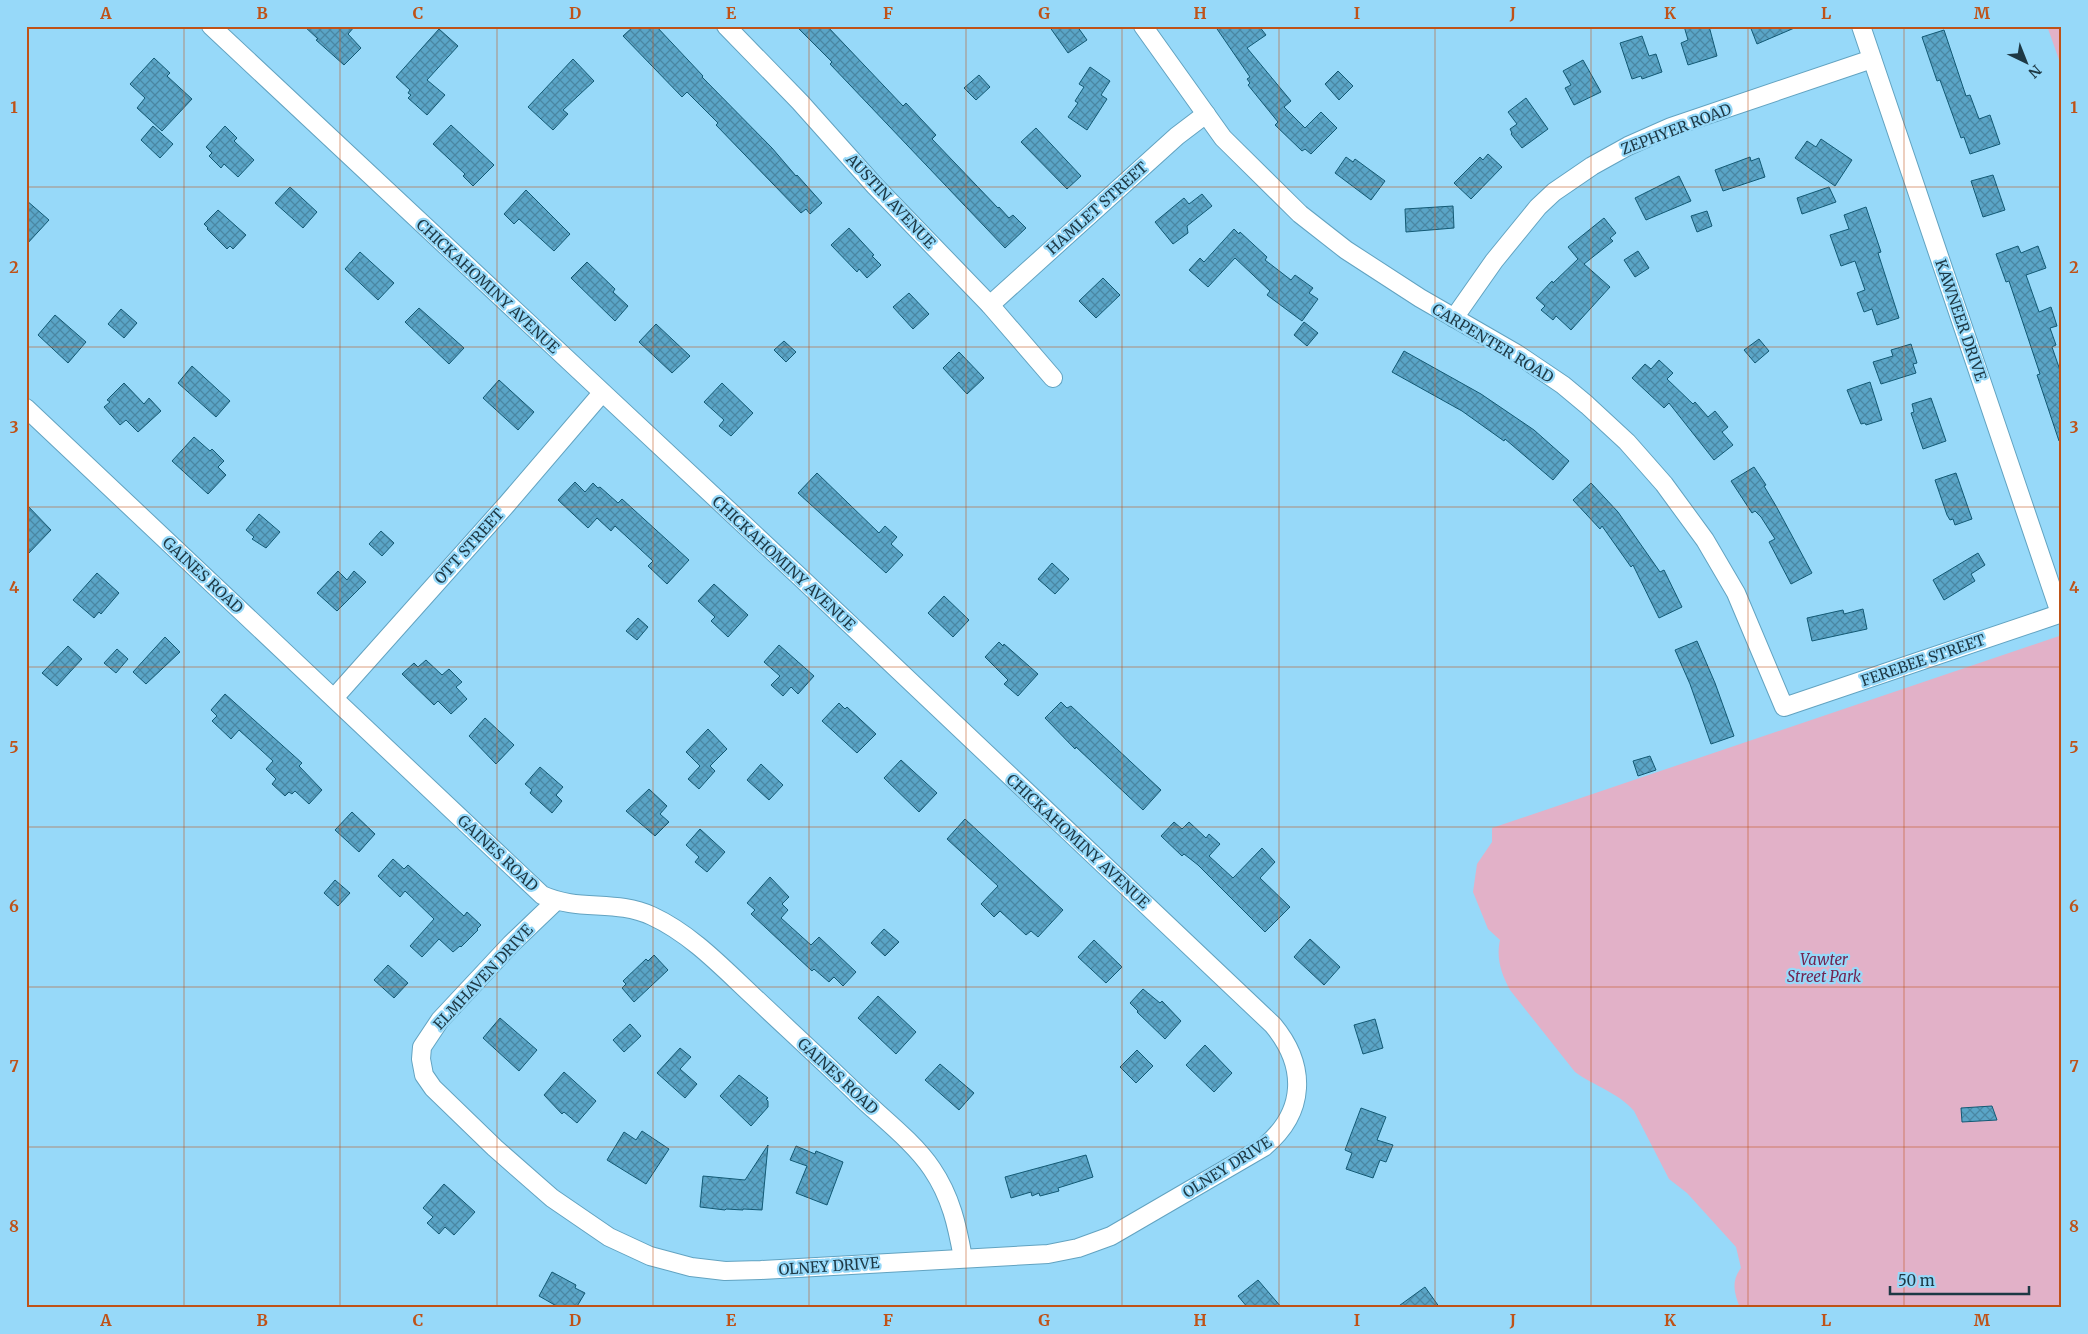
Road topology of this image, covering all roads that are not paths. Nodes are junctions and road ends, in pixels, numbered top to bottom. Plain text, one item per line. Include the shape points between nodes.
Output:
1 (212, 26) edge
2 (726, 26) edge
3 (1143, 26) edge
4 (1861, 26) edge
5 (1872, 59) junction
6 (1206, 114) junction
7 (990, 304) junction
8 (1454, 318) junction
9 (1053, 378) dead end
10 (602, 393) junction
11 (26, 408) edge
12 (2061, 613) edge
13 (334, 698) junction
14 (1784, 707) joint
15 (556, 901) junction
16 (421, 1058) joint
17 (1283, 1128) joint
18 (963, 1258) junction

1 - 10 street, CHICKAHOMINY AVENUE
2 - 7 street, AUSTIN AVENUE
3 - 6 street, CARPENTER ROAD
4 - 5 street, KAWNEER DRIVE
5 - 8 street, ZEPHYER ROAD via 1671,127 1592,166 1538,207
5 - 12 street, KAWNEER DRIVE
6 - 7 street, HAMLET STREET via 1177,136
6 - 8 street, CARPENTER ROAD via 1223,138 1300,214 1346,250
7 - 9 street, AUSTIN AVENUE
8 - 14 street, CARPENTER ROAD via 1563,385 1627,442 1664,484 1706,540 1736,593
10 - 13 street, OTT STREET
10 - 17 street, CHICKAHOMINY AVENUE via 1273,1025 1291,1054 1296,1074 1294,1108
11 - 13 street, GAINES ROAD
12 - 14 street, FEREBEE STREET
13 - 15 street, GAINES ROAD via 542,895
15 - 16 street, ELMHAVEN DRIVE via 440,1020 422,1048
15 - 18 street, GAINES ROAD via 613,905 651,916 687,938 722,967 930,1167 956,1219
16 - 18 street, OLNEY DRIVE via 424,1075 434,1088 552,1198 609,1237 650,1256 691,1267 725,1271
17 - 18 street, OLNEY DRIVE via 1248,1157 1111,1236 1048,1254

